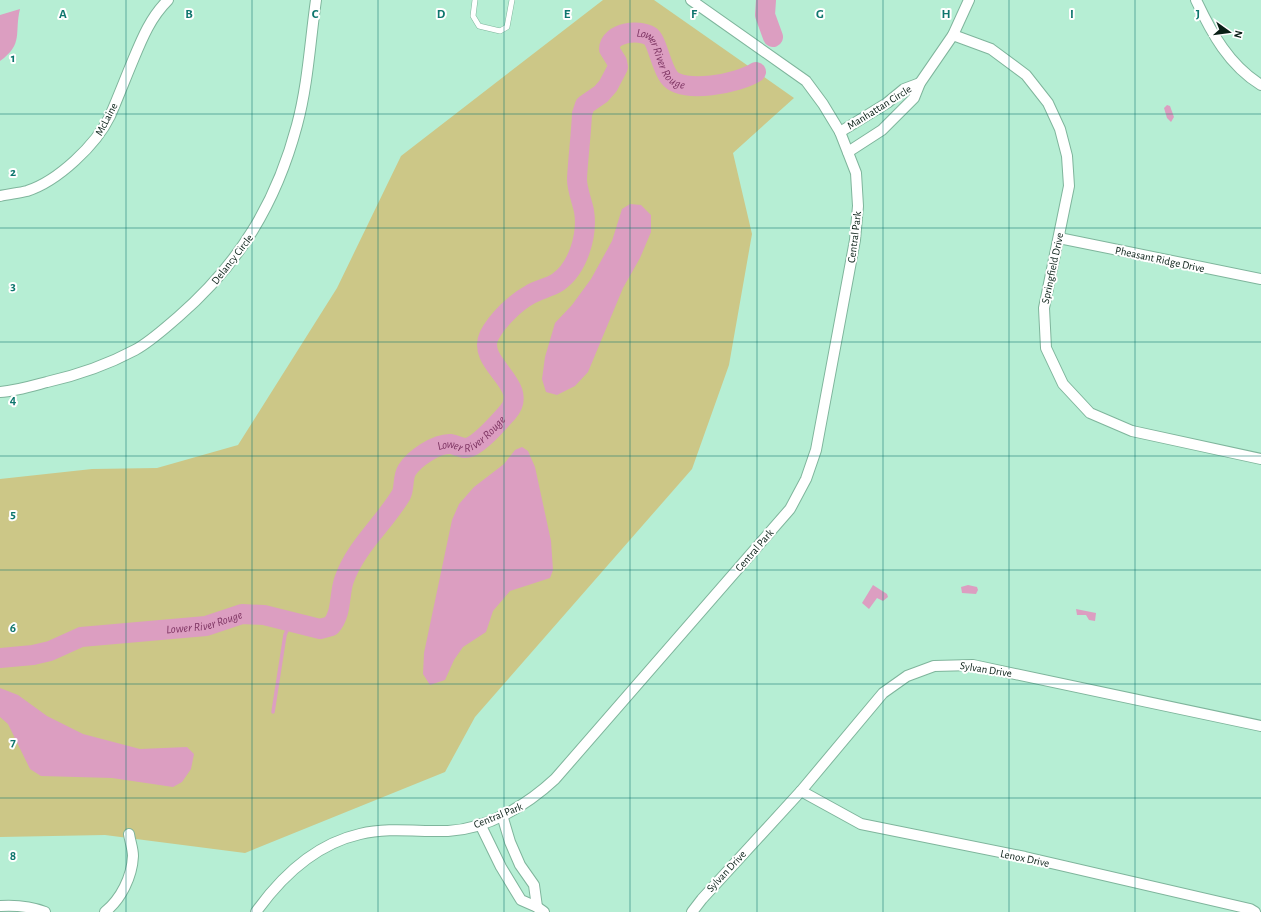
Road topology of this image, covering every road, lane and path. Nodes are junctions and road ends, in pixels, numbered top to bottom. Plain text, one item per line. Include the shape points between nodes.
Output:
1 (168, 0) edge
2 (316, 0) edge
3 (475, 0) edge
4 (512, 0) edge
5 (691, 0) edge
6 (969, 0) edge
7 (1196, 0) edge
8 (953, 35) junction
9 (920, 83) junction
10 (1261, 85) edge
11 (840, 132) junction
12 (848, 152) junction
13 (0, 196) edge
14 (1059, 238) junction
15 (1261, 280) edge
16 (0, 392) edge
17 (1261, 459) edge
18 (1261, 726) edge
19 (801, 791) junction
20 (502, 815) junction
21 (480, 824) junction
22 (129, 834) dead end
23 (0, 906) edge
24 (540, 909) edge
25 (45, 912) edge
26 (106, 912) edge
27 (256, 912) edge
28 (692, 912) edge
29 (1255, 912) edge

1 - 13 street, McLaine via 145,30 109,117 94,140 42,184 27,191
2 - 16 street, Delancy Circle via 302,104 290,150 258,226 239,253 215,282 191,305 136,349 74,376
3 - 4 lane via 473,16 480,26 500,31 507,27
5 - 11 street, Central Park via 806,82 824,104
6 - 8 street, Manhattan Circle
7 - 10 street via 1214,37 1230,59
8 - 9 street, Manhattan Circle
8 - 14 street, Springfield Drive via 991,49 1026,75 1048,103 1060,129 1067,156 1069,186
9 - 11 street, Manhattan Circle via 904,88 887,103
9 - 12 street, Manhattan Circle via 914,98 898,116 882,130
11 - 12 street, Central Park
12 - 20 street, Central Park via 856,173 858,206 855,240 816,450 806,479 790,509 555,779 519,808
14 - 15 street, Pheasant Ridge Drive
14 - 17 street, Springfield Drive via 1044,308 1046,348 1063,384 1090,413 1132,431
18 - 19 street, Sylvan Drive via 973,665 934,666 907,676 883,693
19 - 28 street, Sylvan Drive
19 - 29 street, Lenox Drive via 861,824 1025,857
20 - 21 street, Central Park
20 - 24 street via 520,865 534,885
21 - 24 street via 501,867 522,900
21 - 27 street, Central Park via 450,831 392,830 360,834 326,847 299,864 273,888
22 - 26 street via 133,856 128,880
23 - 25 street via 34,907

